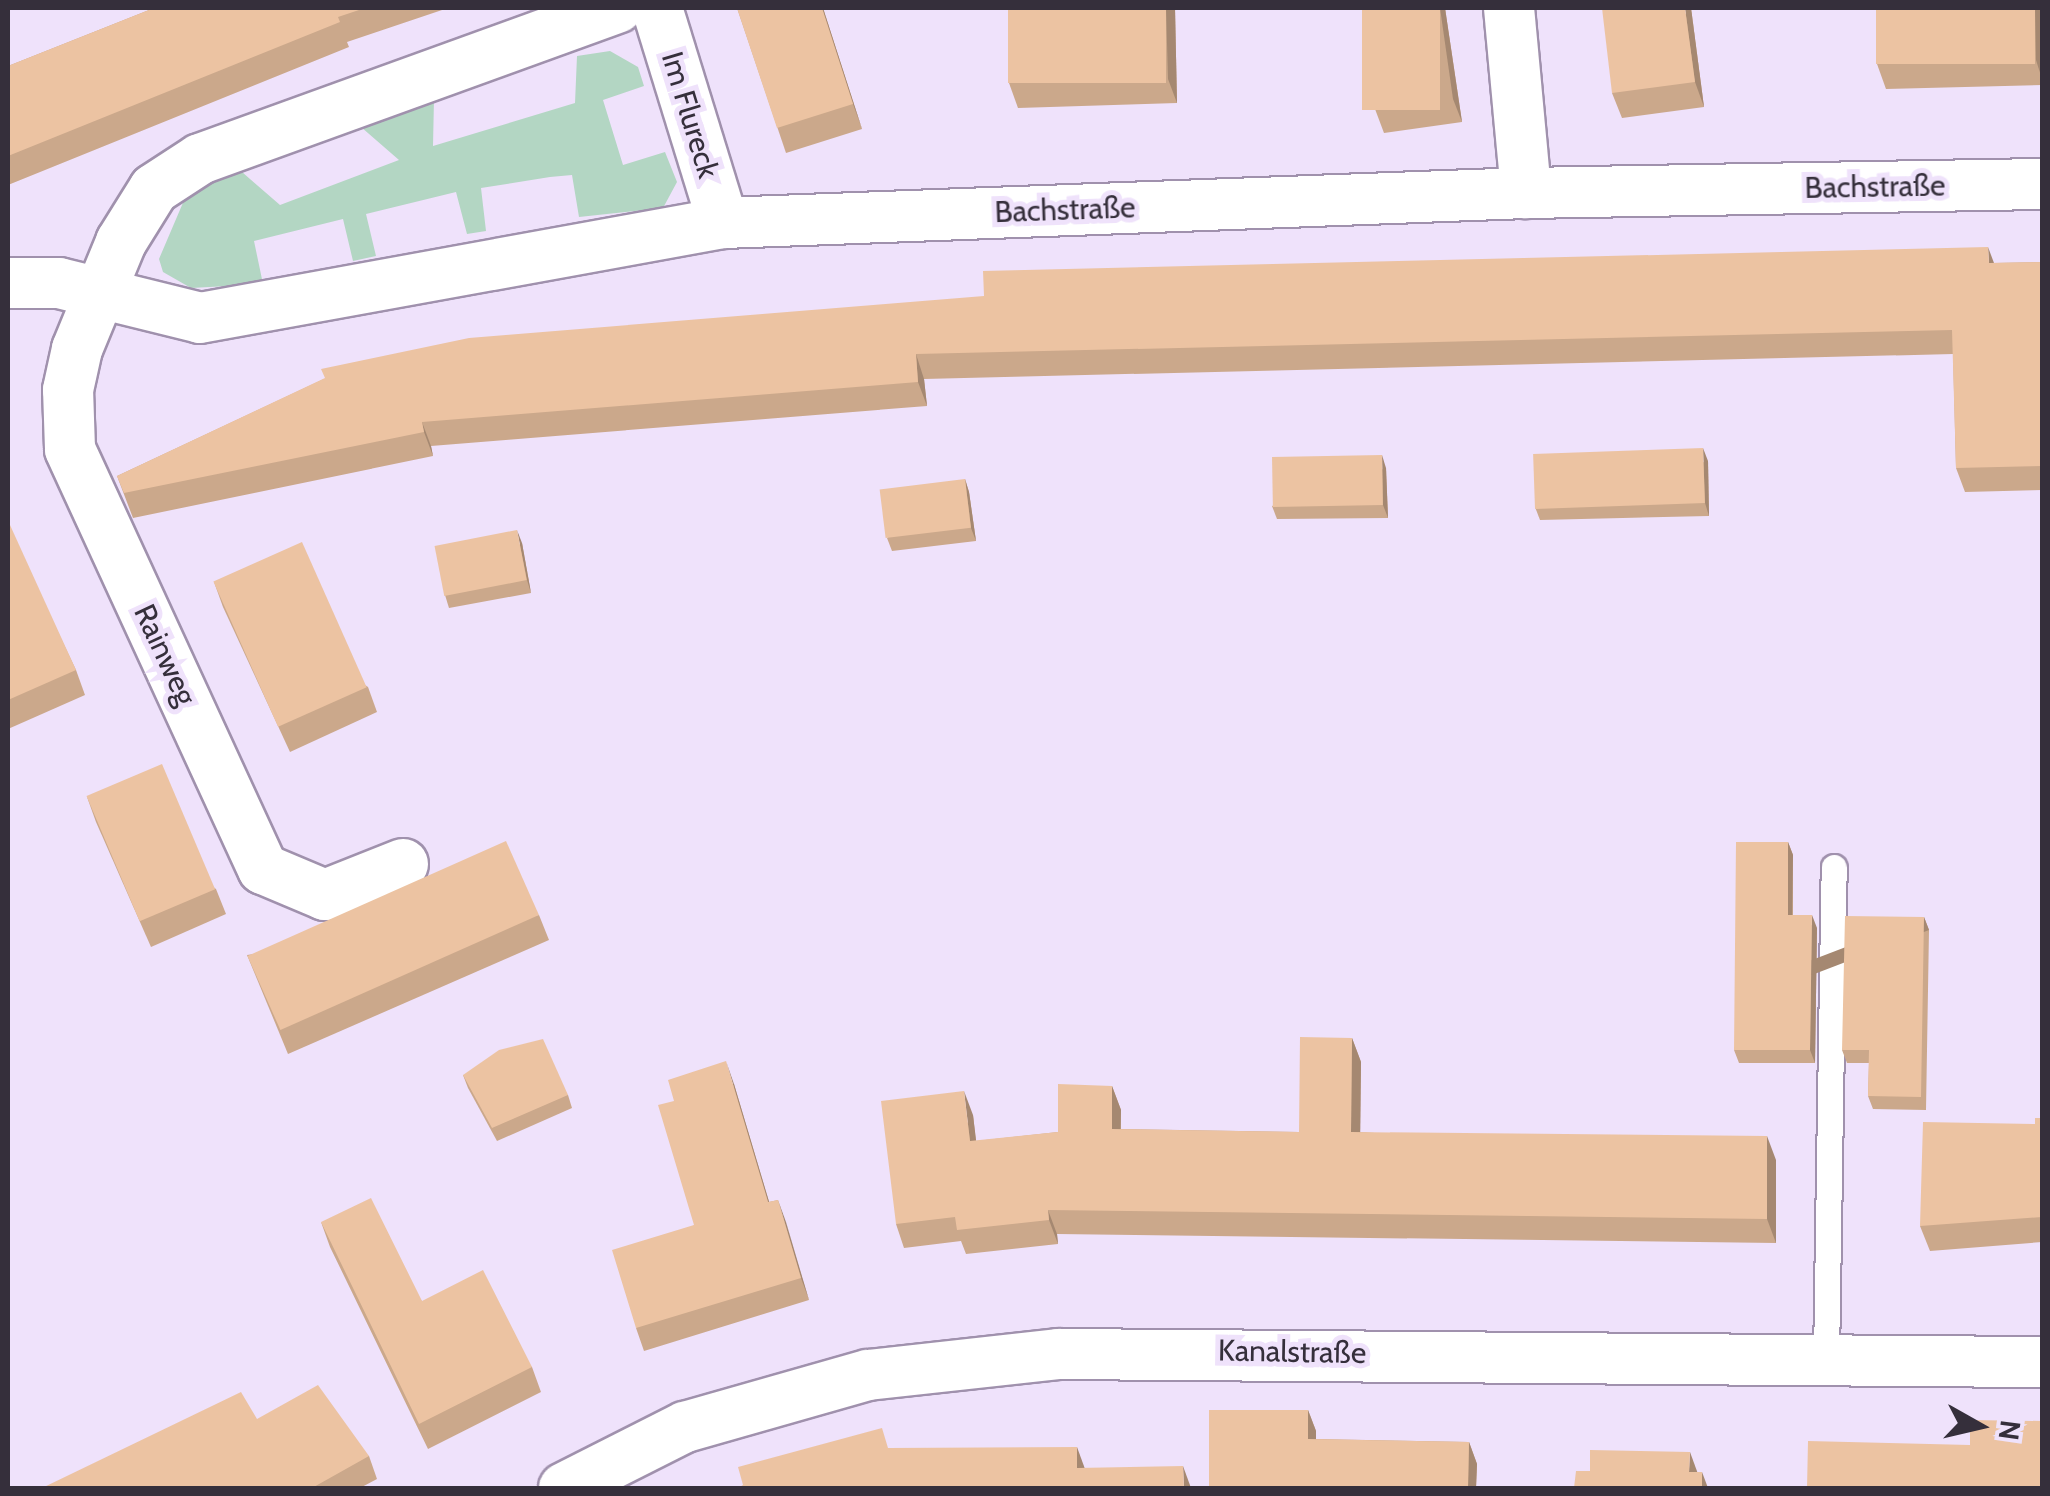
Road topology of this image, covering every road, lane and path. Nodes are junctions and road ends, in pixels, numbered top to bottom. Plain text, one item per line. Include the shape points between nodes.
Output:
1 (618, 8) edge
2 (658, 8) edge
3 (1509, 8) edge
4 (2042, 184) edge
5 (1526, 193) junction
6 (723, 223) junction
7 (8, 283) edge
8 (100, 295) junction
9 (403, 864) dead end
10 (1834, 867) dead end
11 (1826, 1359) junction
12 (2042, 1362) edge
13 (564, 1488) edge

1 - 8 street via 200,159 154,189
2 - 6 street, Im Flureck
3 - 5 street
4 - 5 street, Bachstraße
5 - 6 street, Bachstraße
6 - 8 street, Bachstraße via 527,254 255,313 200,318
7 - 8 street, Bachstraße via 59,283
8 - 9 street, Rainweg via 68,390 70,449 263,868 326,895
10 - 11 lane
11 - 12 street, Kanalstraße
11 - 13 street, Kanalstraße via 1058,1354 868,1375 685,1427

